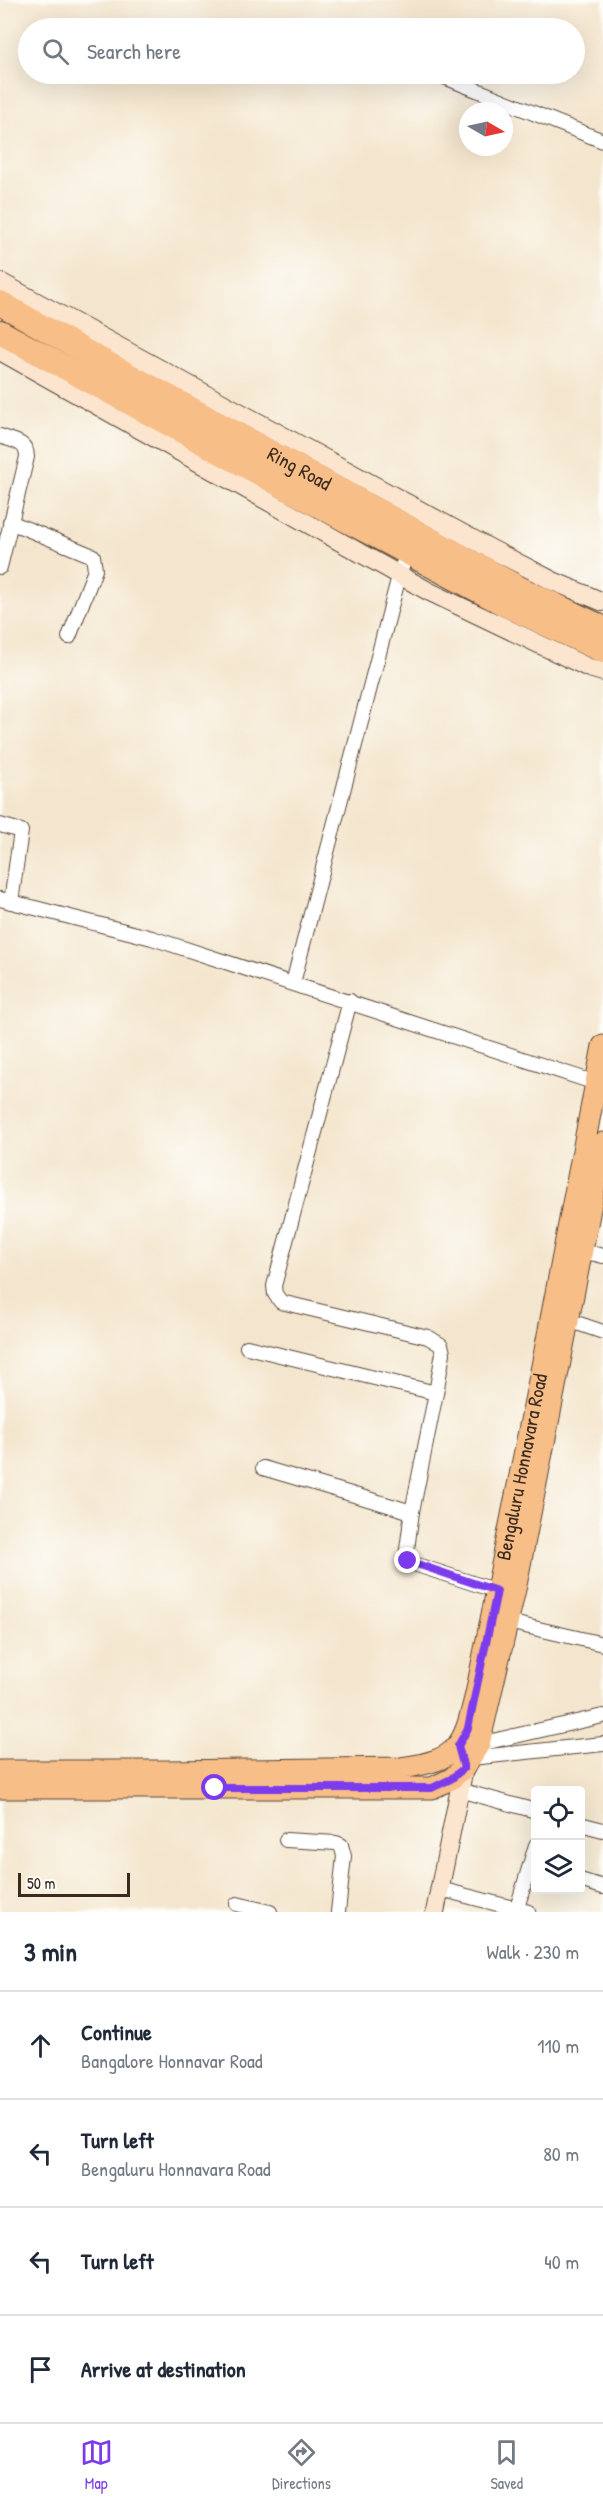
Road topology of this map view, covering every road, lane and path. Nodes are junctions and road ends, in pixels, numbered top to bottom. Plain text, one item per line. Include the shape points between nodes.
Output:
1 (462, 84) edge
2 (603, 141) edge
3 (0, 282) edge
4 (0, 303) edge
5 (0, 332) edge
6 (0, 351) edge
7 (0, 436) edge
8 (220, 439) junction
9 (10, 522) junction
10 (407, 552) junction
11 (487, 558) junction
12 (0, 567) edge
13 (399, 576) junction
14 (603, 602) edge
15 (603, 627) edge
16 (69, 637) dead end
17 (603, 651) edge
18 (603, 672) edge
19 (0, 825) edge
20 (6, 900) edge
21 (293, 983) junction
22 (350, 1001) junction
23 (603, 1046) edge
24 (596, 1083) junction
25 (603, 1143) edge
26 (593, 1253) edge
27 (568, 1320) junction
28 (603, 1332) edge
29 (248, 1347) dead end
30 (436, 1393) junction
31 (263, 1468) dead end
32 (412, 1512) junction
33 (497, 1591) junction
34 (508, 1622) junction
35 (603, 1644) edge
36 (603, 1716) edge
37 (603, 1744) edge
38 (468, 1754) junction
39 (0, 1771) edge
40 (113, 1780) junction
41 (0, 1788) edge
42 (459, 1791) junction
43 (531, 1810) edge
44 (585, 1825) edge
45 (603, 1830) edge
46 (286, 1840) dead end
47 (531, 1875) edge
48 (585, 1882) edge
49 (603, 1887) edge
50 (440, 1889) junction
51 (237, 1904) dead end
52 (523, 1910) edge
53 (270, 1912) edge
54 (338, 1912) edge
55 (435, 1912) edge

1 - 2 street
3 - 8 street
4 - 8 highway, Ring Road
5 - 8 highway, Ring Road
6 - 8 street
7 - 9 street via 27,450
8 - 10 highway, Ring Road
8 - 11 highway, Ring Road via 375,498
8 - 13 street
9 - 12 street
9 - 16 street via 93,556 95,570
10 - 13 street
10 - 17 highway, Ring Road
11 - 14 street
11 - 15 highway, Ring Road
13 - 18 street
13 - 21 street
19 - 20 street via 21,831
20 - 21 street via 152,938
21 - 22 street
22 - 24 street
22 - 30 street via 275,1294 280,1302 437,1341 443,1353
23 - 24 main road, Bengaluru Honnavara Road
24 - 33 main road, Bengaluru Honnavara Road
25 - 26 main road
26 - 27 main road
27 - 28 street
27 - 34 main road
29 - 30 street
30 - 32 street
31 - 32 street
32 - 33 street via 406,1547 408,1561
33 - 38 main road, Bengaluru Honnavara Road via 468,1728
34 - 35 street
34 - 38 main road
36 - 38 street
37 - 38 street
38 - 40 main road via 451,1779 432,1788
38 - 42 street
39 - 40 main road
40 - 41 main road
42 - 43 street
42 - 50 street
44 - 45 street
46 - 54 street via 341,1845 344,1856
47 - 52 street
48 - 49 street
50 - 52 street
50 - 55 street
51 - 53 street

